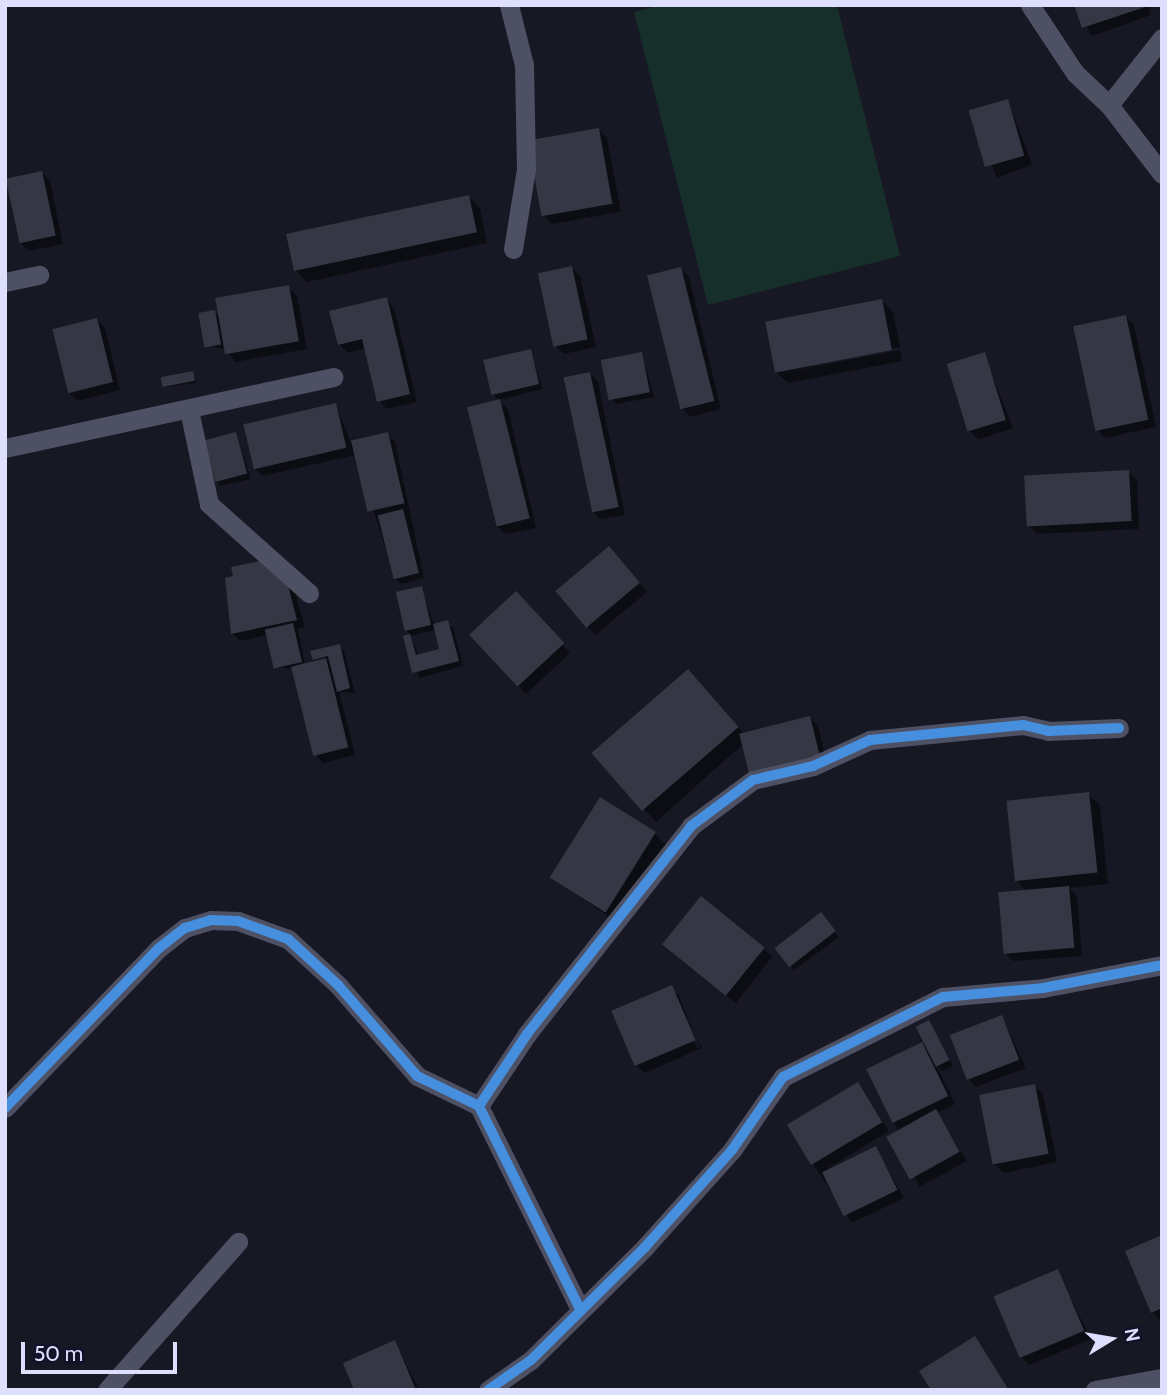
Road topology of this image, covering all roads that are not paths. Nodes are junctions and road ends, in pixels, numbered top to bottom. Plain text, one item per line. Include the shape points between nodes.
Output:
1 (509, 5) edge
2 (1030, 5) edge
3 (1162, 38) edge
4 (1109, 105) junction
5 (1162, 174) edge
6 (513, 249) dead end
7 (39, 275) dead end
8 (5, 282) edge
9 (333, 377) dead end
10 (189, 410) junction
11 (5, 448) edge
12 (309, 593) dead end
13 (1119, 729) dead end
14 (1162, 965) edge
15 (479, 1106) junction
16 (5, 1108) edge
17 (238, 1242) dead end
18 (580, 1310) junction
19 (1162, 1378) edge
20 (107, 1390) edge
21 (488, 1390) edge
22 (1095, 1390) edge

1 - 6 street via 524,78 526,169
2 - 4 street via 1075,73
3 - 4 street
4 - 5 street
7 - 8 street
9 - 10 street
10 - 11 street via 54,433
10 - 12 street via 209,504
13 - 15 street via 1048,731 1023,725 947,735 907,732 730,792 656,870 527,1034
14 - 18 street via 1043,988 943,997 783,1077 701,1186
15 - 16 street via 417,1076 338,985 288,939 237,921 211,920 185,928 159,948
15 - 18 street
17 - 20 street
18 - 21 street via 531,1360
19 - 22 street

